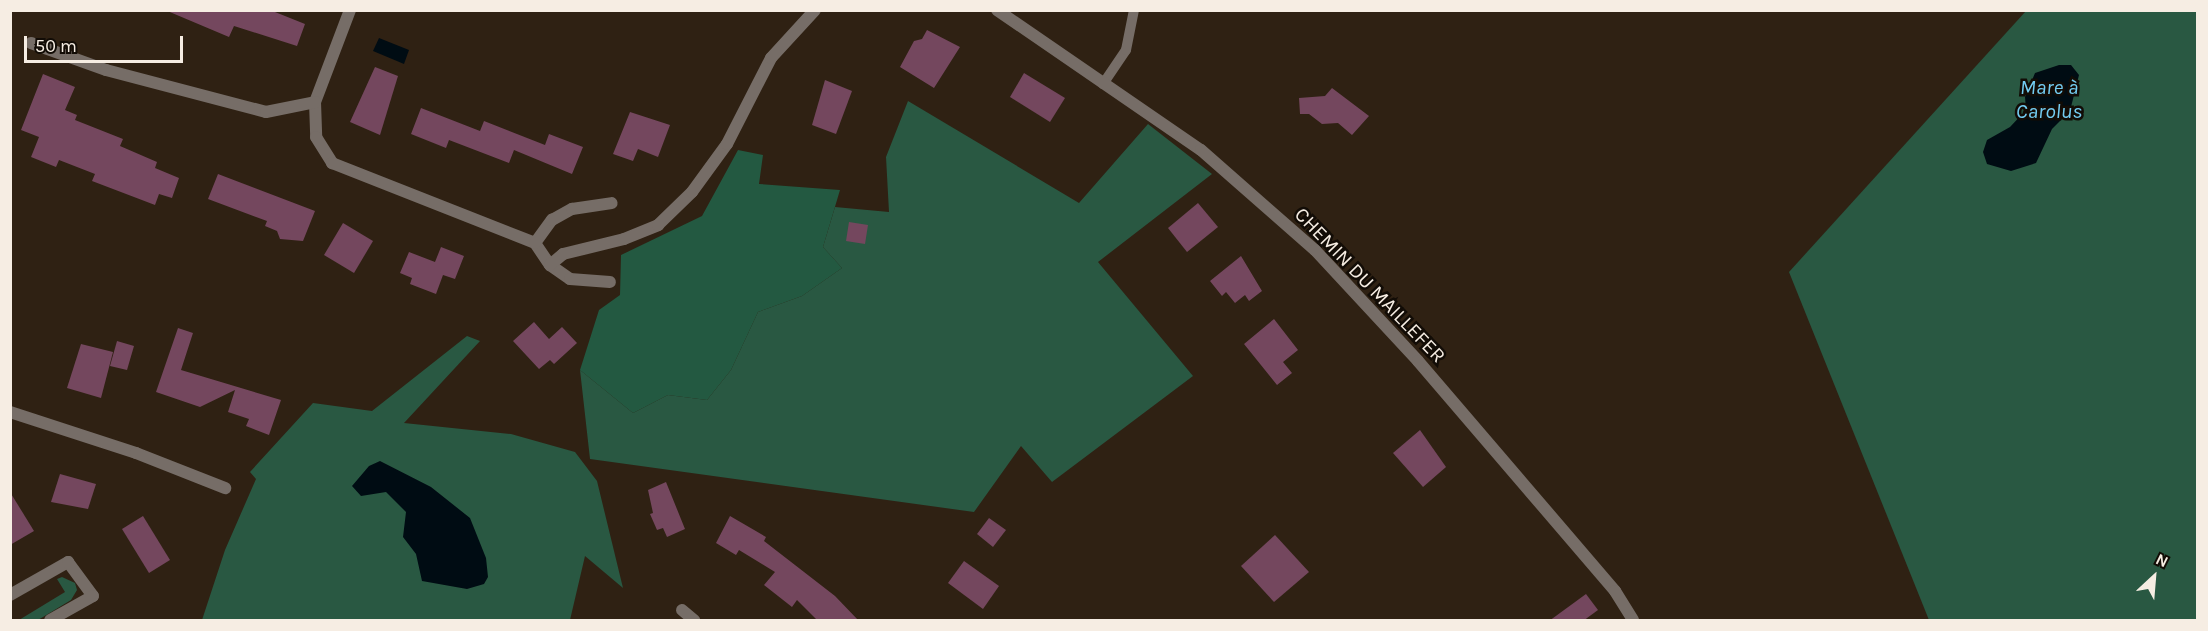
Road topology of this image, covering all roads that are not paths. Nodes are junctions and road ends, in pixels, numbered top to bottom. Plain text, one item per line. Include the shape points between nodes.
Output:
1 (350, 10) edge
2 (815, 10) edge
3 (997, 10) edge
4 (1134, 10) edge
5 (31, 43) dead end
6 (1103, 84) junction
7 (315, 102) junction
8 (612, 203) dead end
9 (535, 243) junction
10 (550, 265) junction
11 (610, 282) dead end
12 (10, 412) edge
13 (225, 488) dead end
14 (10, 595) edge
15 (682, 609) dead end
16 (50, 621) edge
17 (694, 621) edge
18 (1633, 621) edge

1 - 7 street
2 - 10 street via 771,58 727,144 692,192 658,225 624,239 563,254
3 - 6 street, CHEMIN DU MAILLEFER
4 - 6 lane via 1126,50
5 - 7 street via 106,70 266,112
6 - 18 street, CHEMIN DU MAILLEFER via 1201,150 1315,250 1418,361 1615,591
7 - 9 street via 316,137 332,163
8 - 9 street via 572,209 552,220
9 - 10 street
10 - 11 street via 570,279
12 - 13 street via 136,453
14 - 16 street via 68,562 93,596
15 - 17 street

